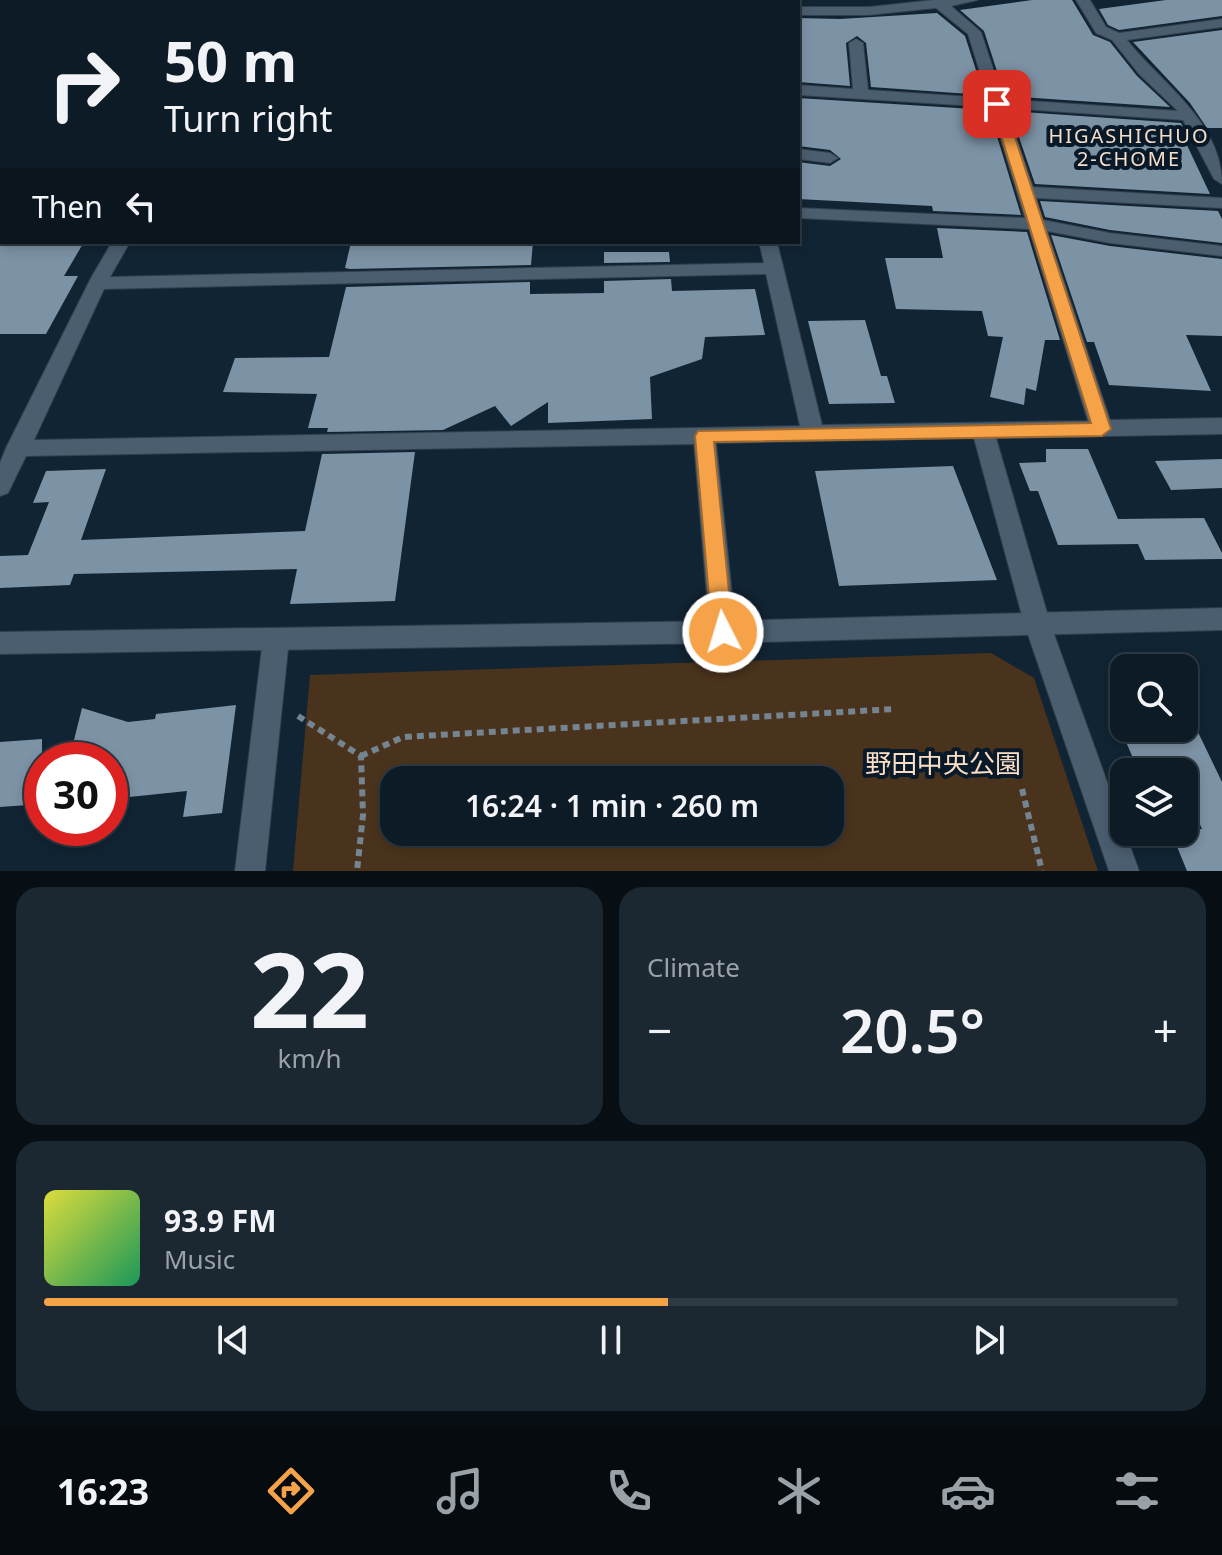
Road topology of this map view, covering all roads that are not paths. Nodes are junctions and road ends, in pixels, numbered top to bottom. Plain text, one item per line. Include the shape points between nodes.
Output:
1 (971, 0) edge
2 (1083, 0) edge
3 (941, 5) junction
4 (800, 11) edge
5 (1222, 23) edge
6 (1117, 37) junction
7 (856, 43) dead end
8 (800, 90) edge
9 (861, 94) junction
10 (997, 104) junction
11 (1188, 116) junction
12 (800, 154) edge
13 (830, 158) dead end
14 (1222, 179) edge
15 (1025, 192) junction
16 (1222, 203) edge
17 (800, 213) edge
18 (1036, 224) junction
19 (120, 244) edge
20 (768, 244) edge
21 (1222, 251) edge
22 (773, 268) junction
23 (98, 283) junction
24 (1222, 426) edge
25 (1102, 429) junction
26 (983, 432) junction
27 (813, 434) junction
28 (704, 436) junction
29 (17, 448) junction
30 (0, 487) edge
31 (1222, 619) edge
32 (1037, 623) junction
33 (723, 632) junction
34 (276, 639) junction
35 (0, 643) edge
36 (250, 871) edge
37 (1124, 871) edge

1 - 3 street
2 - 6 street via 1101,30
3 - 4 street
3 - 10 street via 974,32
5 - 6 street
6 - 11 street
7 - 9 street
8 - 9 street
9 - 10 street
10 - 11 street
10 - 15 street
11 - 14 street
12 - 13 street
15 - 16 street
15 - 18 street
17 - 18 street
18 - 21 street
18 - 25 street
19 - 23 street
20 - 22 street
22 - 23 street
22 - 27 street
23 - 29 street
24 - 25 street
25 - 26 street
26 - 27 street
26 - 32 street
27 - 28 street
28 - 29 street
28 - 33 street
29 - 30 street
31 - 32 street
32 - 33 street
32 - 37 street
33 - 34 street
34 - 35 street
34 - 36 street

